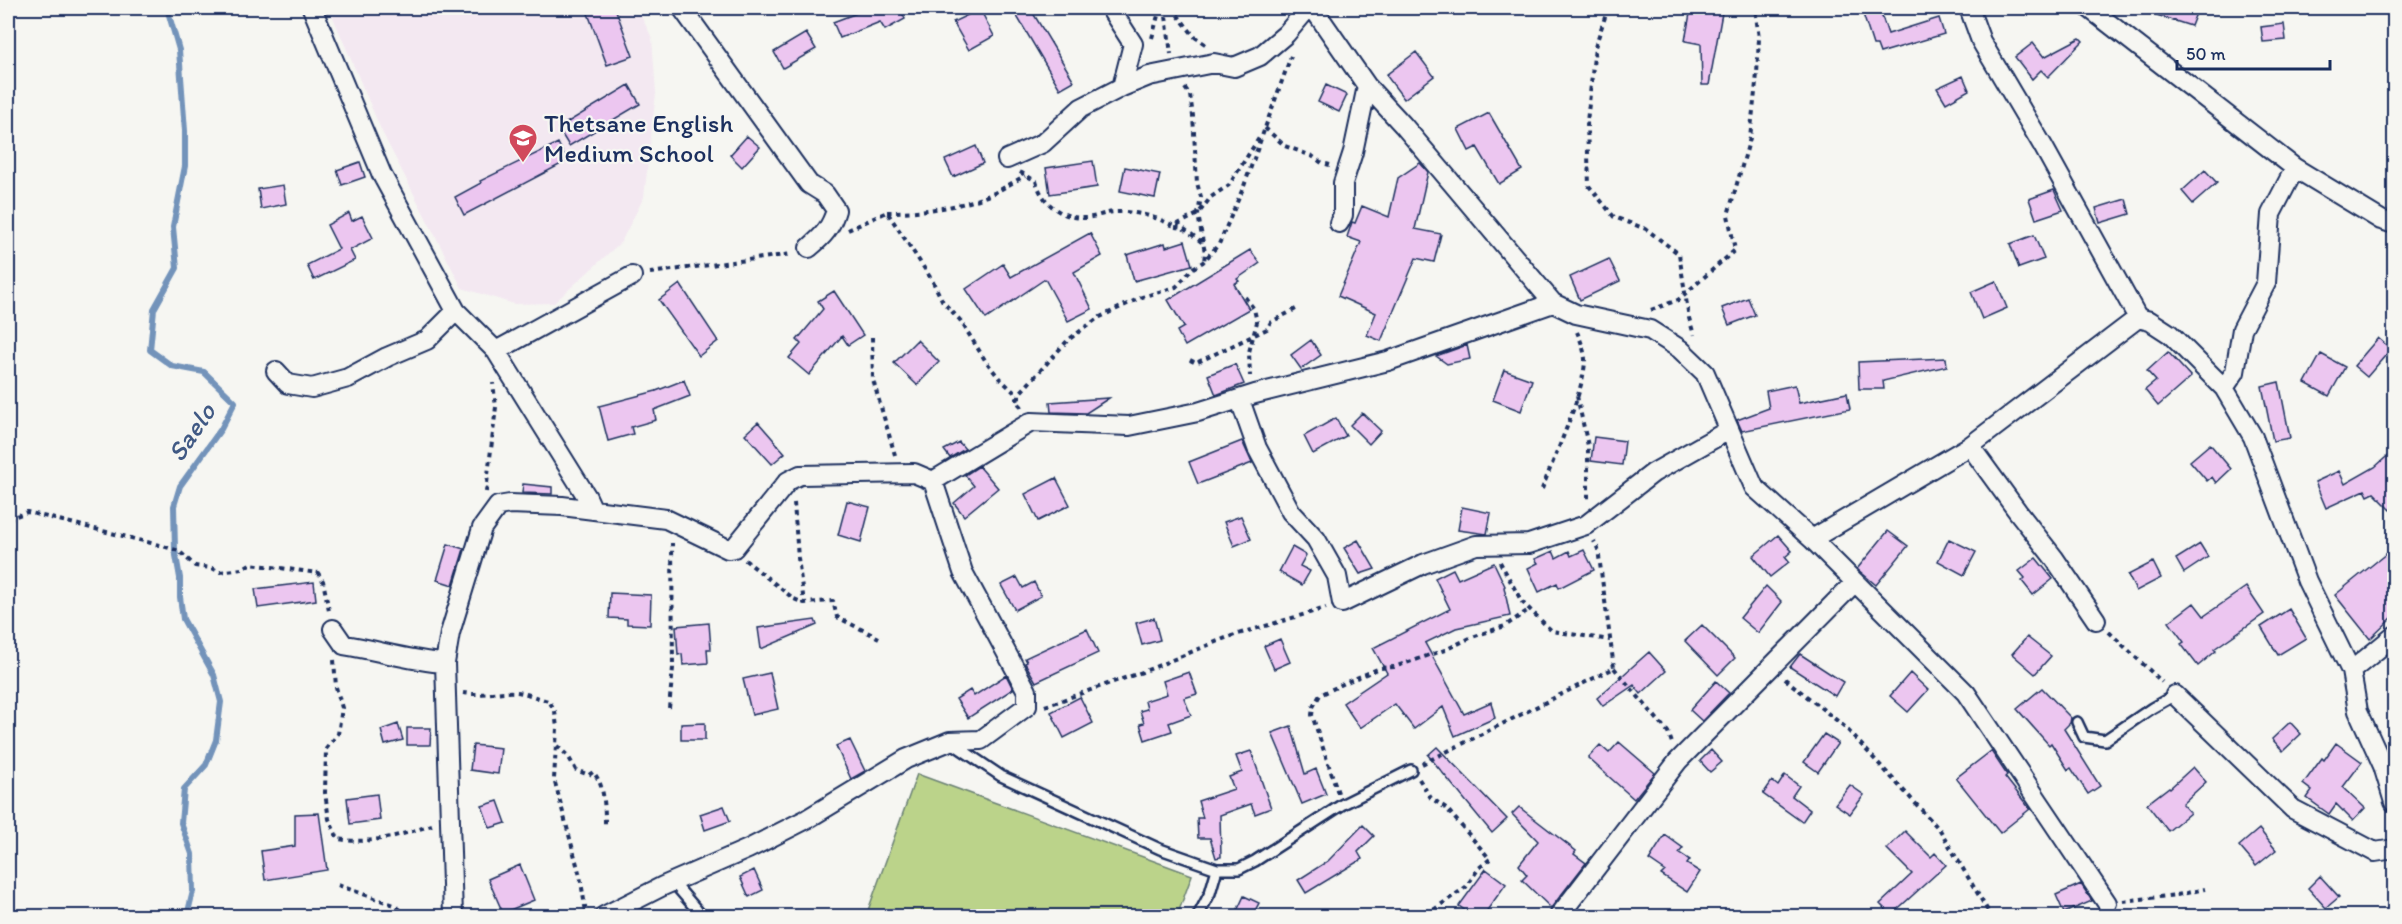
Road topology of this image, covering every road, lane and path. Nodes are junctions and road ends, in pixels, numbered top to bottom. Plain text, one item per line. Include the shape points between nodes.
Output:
1 (312, 8) edge
2 (682, 8) edge
3 (1110, 8) edge
4 (1171, 8) edge
5 (1308, 8) edge
6 (1314, 8) edge
7 (1608, 8) edge
8 (1755, 8) edge
9 (1970, 8) edge
10 (2089, 8) edge
11 (1293, 49) dead end
12 (1227, 66) junction
13 (1177, 70) junction
14 (1367, 86) junction
15 (1122, 87) junction
16 (1265, 128) junction
17 (1007, 159) joint
18 (2295, 168) junction
19 (1025, 175) junction
20 (1345, 176) junction
21 (887, 212) junction
22 (1198, 214) junction
23 (1339, 223) dead end
24 (2394, 224) edge
25 (1174, 226) junction
26 (826, 233) junction
27 (1203, 243) junction
28 (809, 248) joint
29 (1203, 262) junction
30 (632, 276) joint
31 (1685, 294) junction
32 (1245, 297) dead end
33 (1553, 303) junction
34 (1296, 309) dead end
35 (456, 311) junction
36 (1647, 311) dead end
37 (1576, 314) junction
38 (2138, 318) junction
39 (1255, 336) junction
40 (872, 337) dead end
41 (1695, 340) dead end
42 (496, 351) junction
43 (1190, 360) dead end
44 (276, 371) dead end
45 (2224, 388) junction
46 (1577, 396) junction
47 (1247, 397) junction
48 (1019, 404) junction
49 (1031, 422) junction
50 (1729, 430) junction
51 (1970, 446) junction
52 (914, 473) junction
53 (788, 481) junction
54 (933, 481) junction
55 (1542, 489) dead end
56 (593, 510) junction
57 (8, 519) edge
58 (666, 519) junction
59 (1586, 525) junction
60 (482, 528) junction
61 (1812, 539) junction
62 (1476, 544) junction
63 (735, 549) junction
64 (1855, 582) junction
65 (804, 603) junction
66 (1341, 603) junction
67 (1530, 609) junction
68 (2096, 620) joint
69 (333, 628) junction
70 (2394, 636) edge
71 (879, 638) dead end
72 (1610, 640) junction
73 (1771, 668) junction
74 (1614, 669) junction
75 (445, 670) junction
76 (2351, 671) junction
77 (2175, 695) junction
78 (669, 708) dead end
79 (1016, 716) junction
80 (2077, 722) dead end
81 (950, 741) junction
82 (557, 746) junction
83 (1678, 761) junction
84 (1411, 770) junction
85 (2394, 802) edge
86 (1343, 804) junction
87 (449, 822) junction
88 (605, 825) dead end
89 (2394, 849) edge
90 (1217, 868) junction
91 (672, 881) junction
92 (338, 885) dead end
93 (2205, 889) dead end
94 (2107, 903) junction
95 (409, 916) edge
96 (453, 916) edge
97 (586, 916) edge
98 (604, 916) edge
99 (702, 916) edge
100 (1198, 916) edge
101 (1430, 916) edge
102 (1559, 916) edge
103 (1991, 916) edge
104 (2076, 916) edge

1 - 35 street via 382,175
2 - 26 street via 809,184 832,201 836,210
3 - 15 street via 1132,44
4 - 12 path
4 - 13 path via 1166,16
5 - 12 street via 1260,56 1234,68
6 - 14 street
7 - 31 path via 1595,47 1587,122 1588,186 1614,217 1646,229 1679,254
8 - 31 path via 1759,38 1749,138 1728,215 1735,250
9 - 38 street via 1981,41
10 - 18 street
11 - 16 path
12 - 13 street via 1214,63
13 - 15 street
13 - 22 path via 1190,95 1197,183 1202,197
14 - 20 street
14 - 33 street
15 - 17 street via 1081,108 1044,143
16 - 20 path via 1285,146 1322,164 1337,166
16 - 22 path via 1228,185 1211,197
16 - 29 path via 1219,244
17 - 19 path
18 - 24 street
18 - 45 street via 2271,214 2266,283 2242,329 2235,372
19 - 21 path via 994,193 958,205 923,212
19 - 25 path via 1036,181 1044,198 1064,215 1083,218 1115,212 1138,214 1155,216
20 - 23 street
21 - 26 path via 860,226
21 - 48 path via 933,280 943,302 960,320 999,378 1014,392
22 - 25 path
22 - 27 path
25 - 27 path
26 - 28 street
27 - 29 path
28 - 30 path via 788,255
29 - 48 path via 1176,287 1142,297 1098,318 1068,340 1019,394
30 - 42 street
31 - 36 path
31 - 41 path
32 - 39 path via 1254,309
33 - 37 street
33 - 47 street via 1388,362
34 - 39 path
35 - 42 street
35 - 44 street via 427,340 348,378 312,388 288,384
37 - 46 path via 1585,362
37 - 50 street via 1650,330 1673,344 1705,373
38 - 45 street via 2170,334
38 - 51 street
39 - 43 path via 1196,363
39 - 47 path via 1249,352 1251,384
40 - 52 path via 873,380 888,436 901,466
42 - 56 street
42 - 60 path via 496,407
45 - 76 street via 2253,437 2307,581
46 - 55 path
46 - 59 path via 1588,446
47 - 49 street via 1129,426
47 - 66 street via 1257,448 1291,512 1316,539 1337,576
48 - 49 path
49 - 54 street
50 - 59 street via 1653,472
50 - 61 street via 1754,487
51 - 61 street
51 - 68 street
52 - 53 street via 800,475
52 - 54 street
53 - 63 street
53 - 65 path via 796,510
54 - 79 street via 963,572 1027,691 1027,706
56 - 58 street
56 - 60 street via 510,504 498,506
57 - 69 path via 27,512 163,546 179,551 195,566 220,572 250,564 318,573
58 - 63 street
58 - 78 path via 673,545 673,668
59 - 62 street via 1529,544
59 - 72 path via 1598,549
60 - 75 street via 453,624
61 - 64 street
62 - 66 street
62 - 67 path via 1500,561 1515,592
63 - 65 path via 781,590
64 - 73 street
64 - 94 street via 1966,693
65 - 71 path via 833,602 837,617
66 - 79 path via 1227,638
67 - 72 path via 1552,631
67 - 86 path via 1505,627 1394,667 1380,668 1320,695 1312,714
68 - 77 path
69 - 75 street via 344,645
69 - 87 path via 336,687 342,708 338,734 326,749 326,793 329,819 338,839 388,839
70 - 76 street
72 - 74 path
73 - 83 street
73 - 103 path via 1845,727 1940,830
74 - 83 path via 1668,732
74 - 84 path
75 - 82 path via 462,693 480,696 519,692 549,701 555,711
75 - 87 street
76 - 85 street via 2358,711 2383,766
77 - 80 lane via 2105,740 2084,737
77 - 89 street via 2293,809 2375,852
79 - 81 street via 981,740
81 - 90 lane via 1001,776 1160,849
81 - 91 street via 906,759 807,819 748,849
82 - 88 path via 576,770 589,775 593,772 598,777
82 - 97 path via 554,779 580,876
83 - 102 street
84 - 86 lane
84 - 101 path via 1431,798 1451,812 1490,859 1466,887
86 - 90 lane via 1255,861 1239,869
87 - 96 street
90 - 100 lane
91 - 98 street
91 - 99 lane
92 - 95 path via 394,906
93 - 94 path
94 - 104 path

